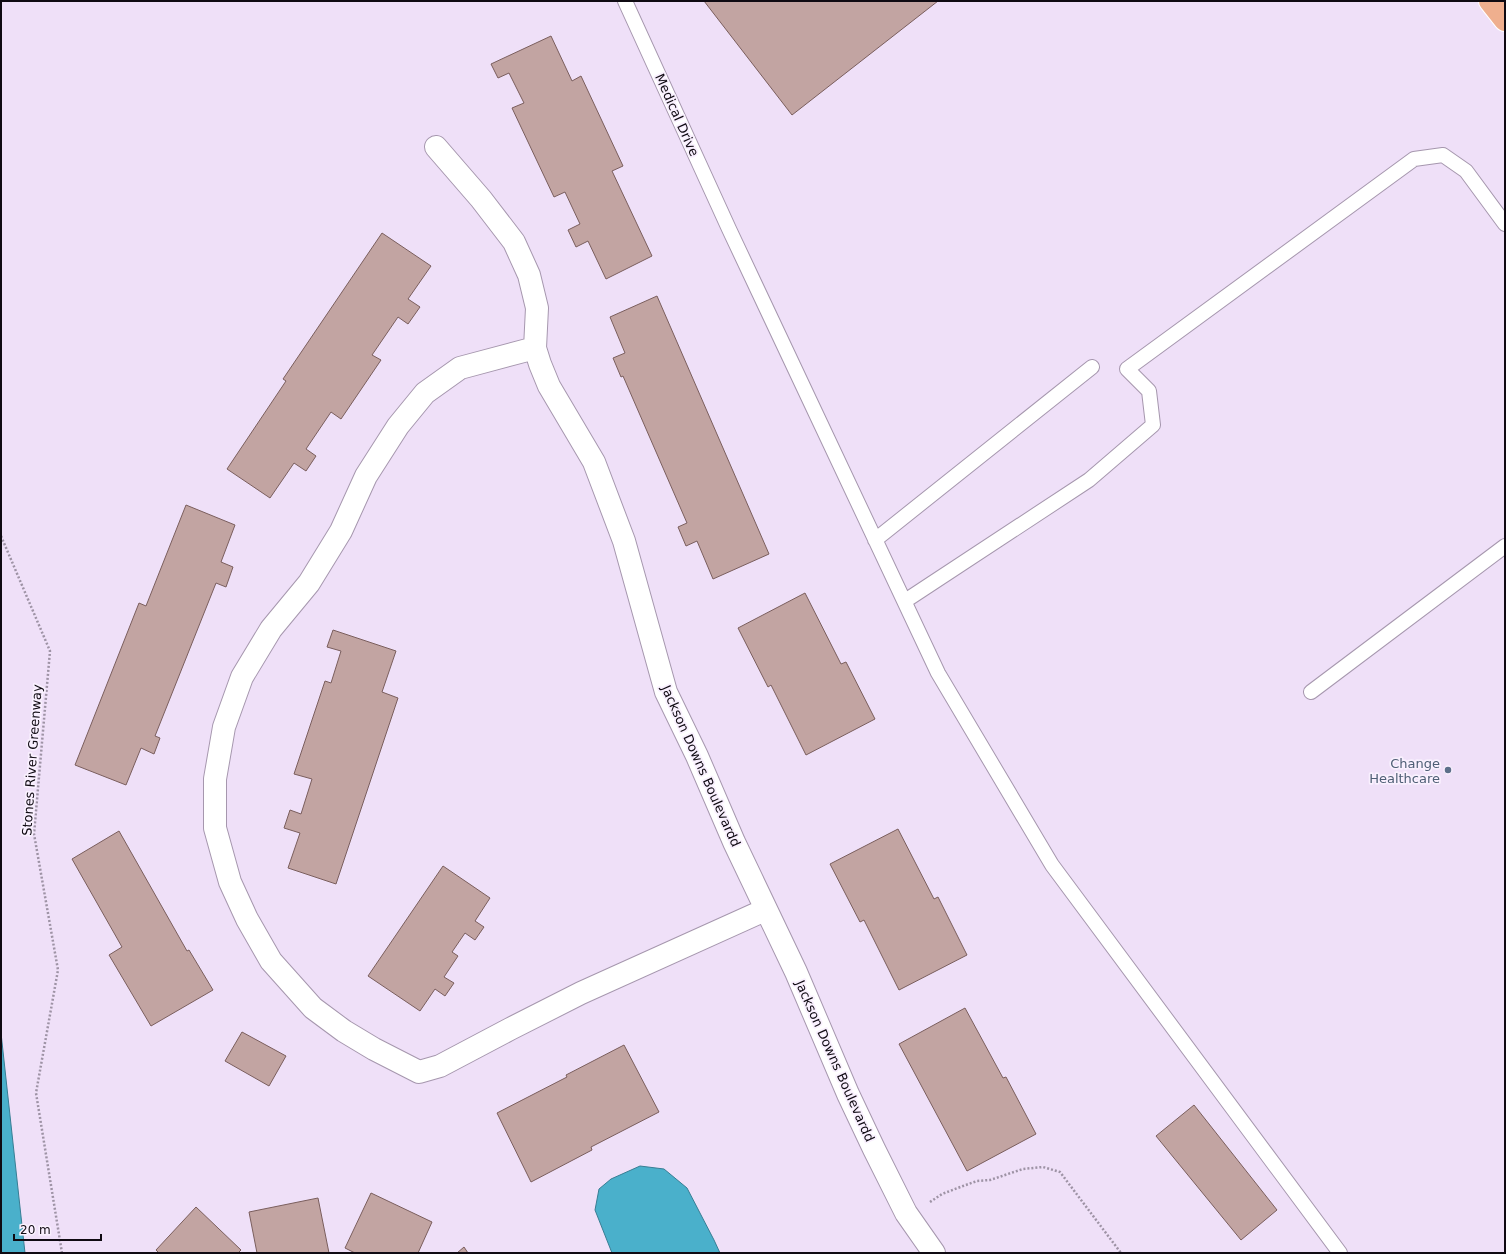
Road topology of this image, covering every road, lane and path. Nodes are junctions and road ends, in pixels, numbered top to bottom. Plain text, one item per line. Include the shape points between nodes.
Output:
1 (625, 1) edge
2 (1490, 1) edge
3 (1505, 20) edge
4 (436, 147) dead end
5 (1505, 224) edge
6 (535, 348) junction
7 (1092, 367) dead end
8 (1, 536) edge
9 (876, 540) junction
10 (1505, 546) edge
11 (905, 601) junction
12 (1311, 692) dead end
13 (766, 910) junction
14 (908, 1216) junction
15 (62, 1253) edge
16 (934, 1253) edge
17 (1120, 1253) edge
18 (1340, 1253) edge

1 - 9 lane, Medical Drive
2 - 3 main road
4 - 6 street, Jackson Downs Boulevardd via 514,242 529,276 537,308
5 - 11 lane via 1466,171 1443,155 1414,159 1127,369 1149,391 1153,426 1089,480
6 - 13 street, Jackson Downs Boulevardd via 549,386 594,462 624,541 666,692
6 - 13 street via 460,368 425,393 398,426 366,476 340,531 309,583 271,629 242,677 224,727 215,779 216,828 230,882 271,961 313,1008 350,1035 419,1072 440,1066 581,993
7 - 9 lane
8 - 15 path, Stones River Greenway via 50,651 34,834 58,970 36,1093
9 - 11 lane, Medical Drive
10 - 12 lane
11 - 18 lane, Medical Drive via 938,673 1052,865
13 - 14 street, Jackson Downs Boulevardd via 796,972 848,1094
14 - 16 street, Jackson Downs Boulevardd
14 - 17 path via 942,1194 977,1181 990,1180 1023,1169 1043,1168 1060,1172

